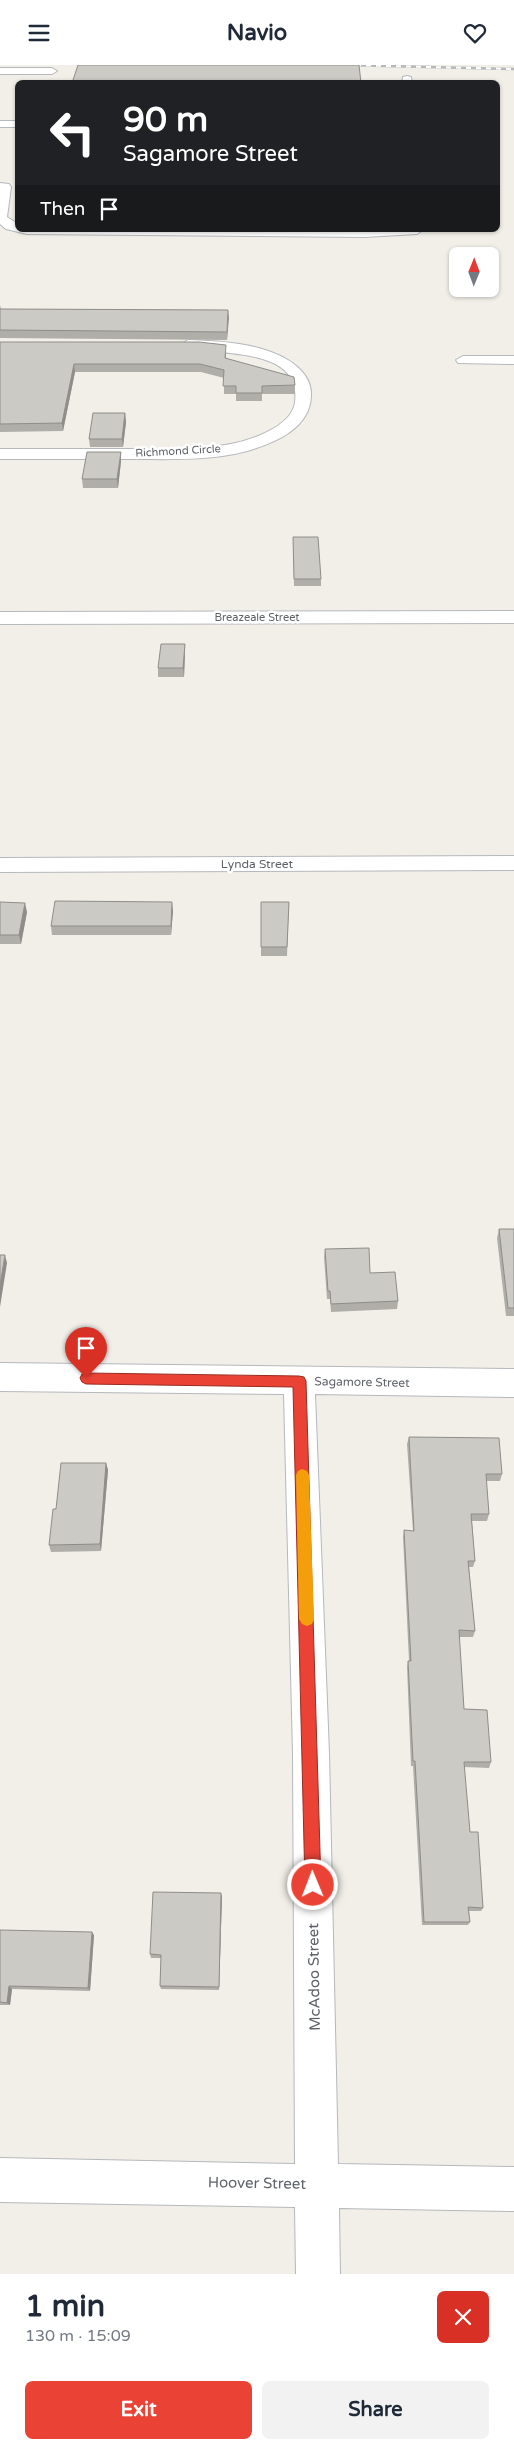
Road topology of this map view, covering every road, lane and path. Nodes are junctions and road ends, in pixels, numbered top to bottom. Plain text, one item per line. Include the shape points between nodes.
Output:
1 (0, 71) edge
2 (52, 71) dead end
3 (0, 124) edge
4 (15, 124) edge
5 (0, 187) edge
6 (15, 227) edge
7 (252, 232) edge
8 (382, 232) edge
9 (173, 344) edge
10 (463, 360) dead end
11 (514, 360) edge
12 (0, 454) edge
13 (514, 617) edge
14 (0, 618) edge
15 (514, 863) edge
16 (0, 865) edge
17 (0, 1377) edge
18 (299, 1381) junction
19 (514, 1383) edge
20 (0, 2180) edge
21 (317, 2184) junction
22 (514, 2189) edge
23 (318, 2274) edge

1 - 2 street
3 - 4 street
5 - 6 street via 5,187 0,218
7 - 8 street
9 - 12 street, Richmond Circle via 250,350 288,365 303,381 305,397 300,415 280,431 253,443 212,451
10 - 11 street
13 - 14 street, Breazeale Street
15 - 16 street, Lynda Street
17 - 18 street, Sagamore Street
18 - 19 street, Sagamore Street
18 - 21 street, McAdoo Street via 311,1753
20 - 21 street, Hoover Street
21 - 22 street, Hoover Street
21 - 23 street, McAdoo Street

